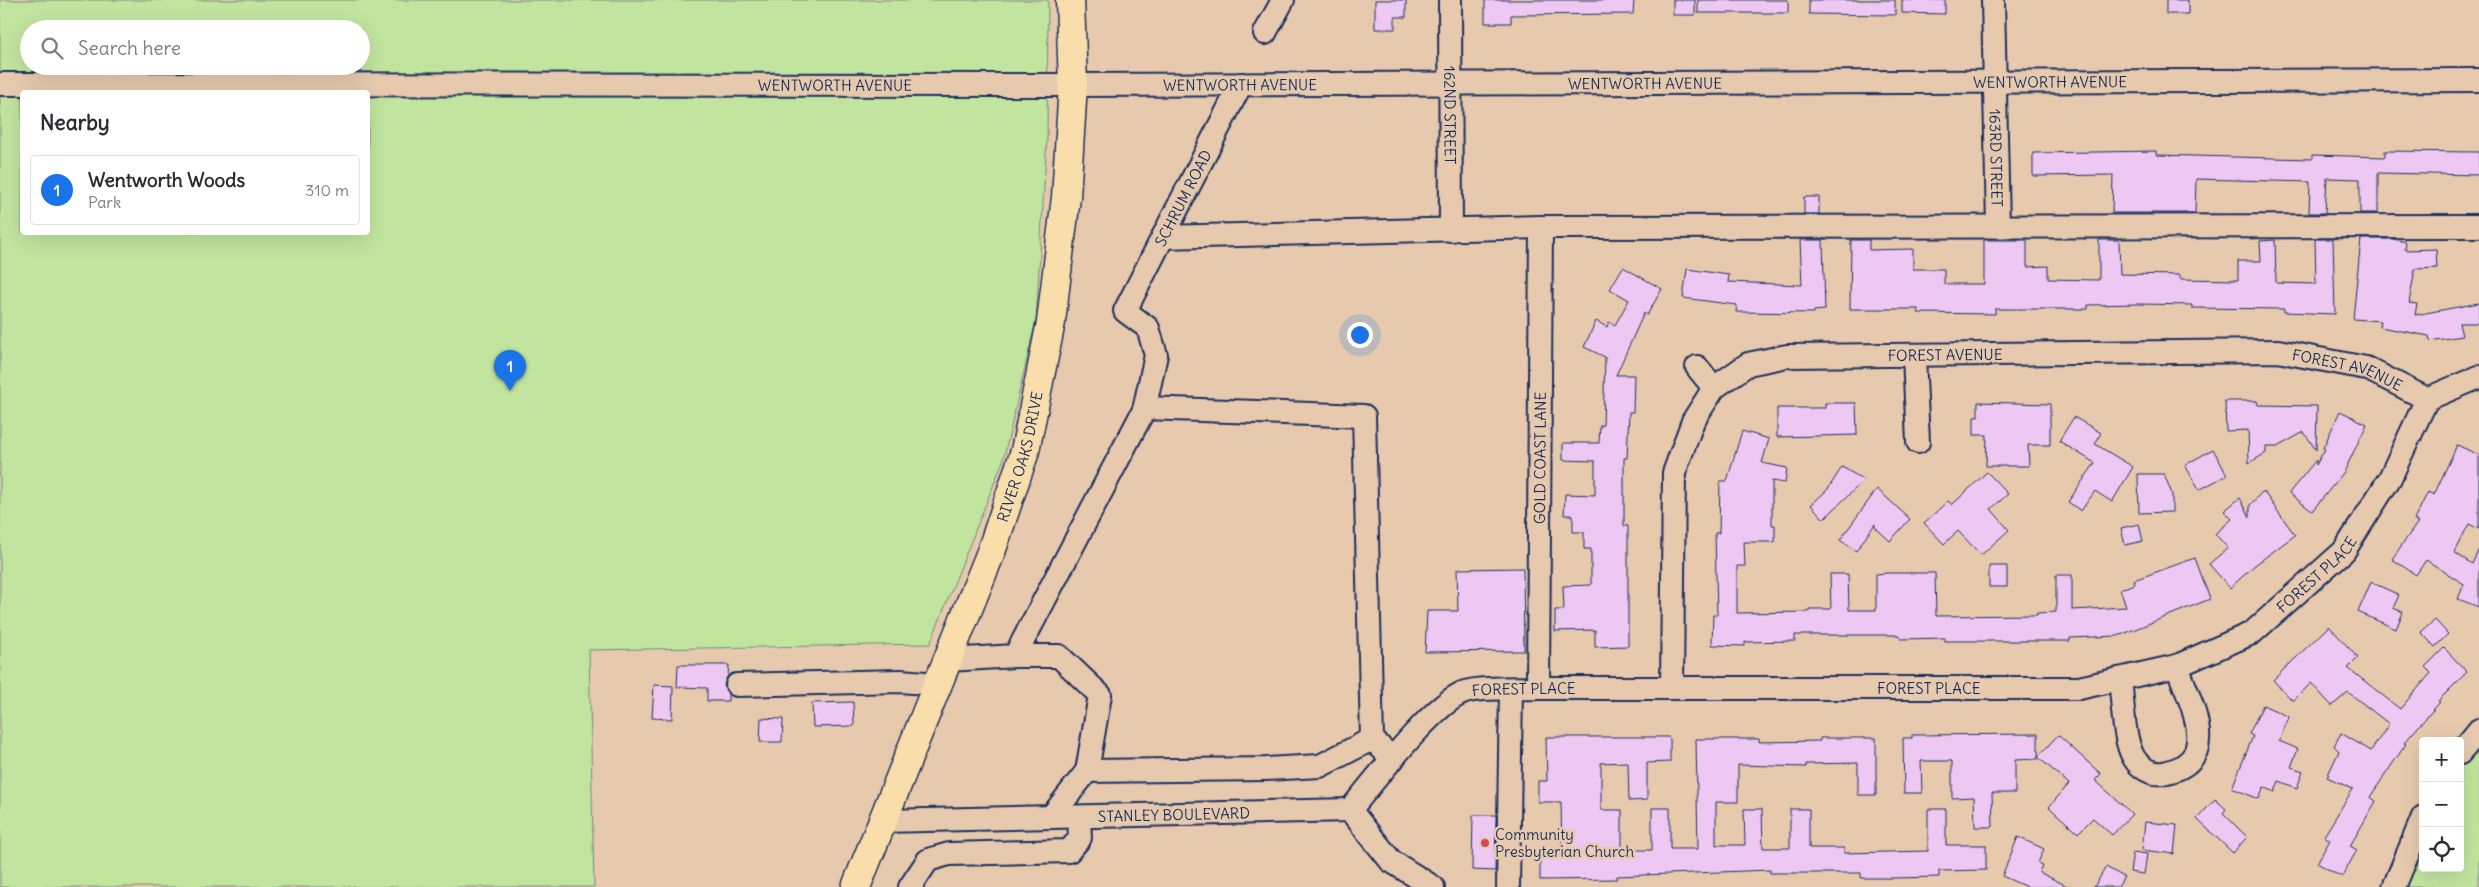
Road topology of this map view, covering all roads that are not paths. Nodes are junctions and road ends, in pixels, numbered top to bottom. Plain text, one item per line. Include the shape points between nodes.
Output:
1 (1070, 0) edge
2 (1283, 0) edge
3 (1450, 0) edge
4 (1993, 0) edge
5 (1265, 33) dead end
6 (2479, 80) edge
7 (1994, 81) junction
8 (0, 84) edge
9 (1240, 84) junction
10 (1450, 84) junction
11 (1073, 85) junction
12 (1998, 226) junction
13 (2479, 226) edge
14 (1541, 227) junction
15 (1451, 230) junction
16 (1163, 237) junction
17 (1914, 356) junction
18 (1697, 367) dead end
19 (2479, 378) edge
20 (1714, 388) junction
21 (2427, 399) junction
22 (1144, 410) junction
23 (1918, 442) dead end
24 (1016, 656) junction
25 (2177, 666) junction
26 (944, 672) junction
27 (2120, 679) junction
28 (737, 685) dead end
29 (1538, 688) junction
30 (1672, 688) junction
31 (1511, 689) junction
32 (2479, 730) edge
33 (1372, 739) junction
34 (2464, 749) edge
35 (1393, 759) junction
36 (1087, 771) junction
37 (1350, 810) junction
38 (1051, 817) junction
39 (1079, 817) junction
40 (883, 822) junction
41 (2419, 827) edge
42 (856, 887) edge
43 (910, 887) edge
44 (1433, 887) edge
45 (1508, 887) edge
46 (2394, 887) edge

1 - 11 main road, RIVER OAKS DRIVE
2 - 5 street
3 - 10 street, 162ND STREET
4 - 7 street, 163RD STREET
6 - 7 street, WENTWORTH AVENUE
7 - 10 street, WENTWORTH AVENUE
7 - 12 street, 163RD STREET
8 - 11 street, WENTWORTH AVENUE
9 - 10 street, WENTWORTH AVENUE
9 - 11 street, WENTWORTH AVENUE
9 - 16 street, SCHRUM ROAD
10 - 15 street, 162ND STREET
11 - 26 main road, RIVER OAKS DRIVE via 1066,197 1051,322 1024,451 991,552
12 - 13 street
12 - 14 street
14 - 15 street
14 - 29 street, GOLD COAST LANE
15 - 16 street
16 - 22 street, SCHRUM ROAD via 1125,311 1148,328 1156,355
17 - 20 street, FOREST AVENUE via 1787,356 1748,364
17 - 21 street, FOREST AVENUE via 2278,351 2366,368
17 - 23 street
18 - 20 street
19 - 21 street
20 - 30 street, FOREST AVENUE via 1693,421 1674,473
21 - 25 street, FOREST PLACE via 2390,478 2344,551 2252,633
22 - 24 street
22 - 33 street via 1364,416
24 - 26 street
24 - 36 street via 1059,656 1100,695
25 - 27 street, FOREST PLACE
25 - 27 street via 2197,725 2197,751 2189,764 2160,774 2145,770 2134,758
26 - 28 street via 881,681
26 - 40 main road, RIVER OAKS DRIVE
27 - 30 street, FOREST PLACE via 2080,688
29 - 30 street, FOREST PLACE
29 - 31 street, FOREST PLACE
31 - 35 street, FOREST PLACE via 1464,692 1441,707
31 - 45 street
32 - 34 street
33 - 35 street
33 - 36 street via 1320,766
35 - 37 street, FOREST PLACE
36 - 38 street
37 - 39 street, STANLEY BOULEVARD
37 - 44 street via 1391,861
38 - 39 street, STANLEY BOULEVARD
38 - 40 street, STANLEY BOULEVARD
39 - 43 street via 1080,838 1069,851 949,854 928,860
40 - 42 main road, RIVER OAKS DRIVE
41 - 46 street

